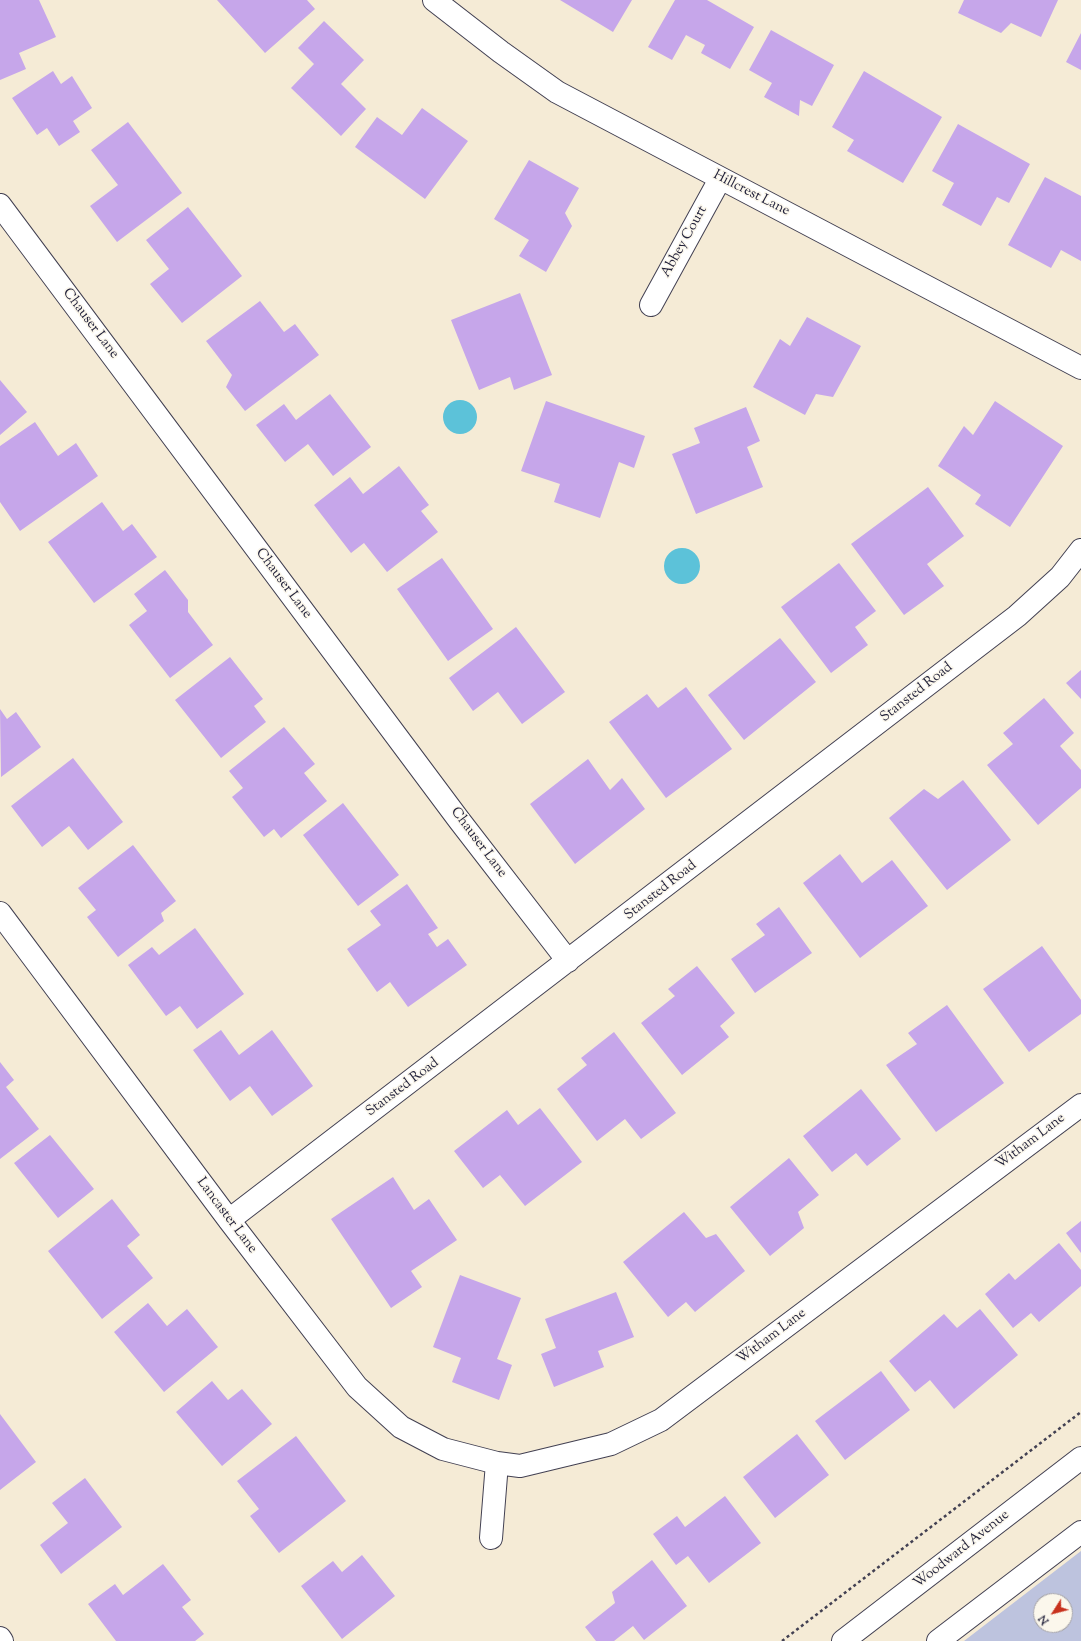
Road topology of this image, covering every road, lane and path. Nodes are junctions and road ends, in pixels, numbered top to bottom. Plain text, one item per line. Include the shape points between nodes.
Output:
1 (434, 0) edge
2 (720, 179) junction
3 (0, 205) edge
4 (650, 305) dead end
5 (1081, 368) edge
6 (1081, 550) edge
7 (0, 913) edge
8 (568, 962) junction
9 (1081, 1105) edge
10 (229, 1220) junction
11 (1081, 1412) edge
12 (1081, 1458) edge
13 (497, 1463) junction
14 (1081, 1532) edge
15 (491, 1538) dead end
16 (0, 1638) edge
17 (2, 1641) edge
18 (782, 1641) edge
19 (843, 1641) edge
20 (938, 1641) edge

1 - 2 street, Hillcrest Lane via 557,92
2 - 4 street, Abbey Court
2 - 5 street, Hillcrest Lane
3 - 8 street, Chauser Lane
6 - 8 street, Stansted Road via 1060,577 1017,616
7 - 10 street, Lancaster Lane
8 - 10 street, Stansted Road
9 - 13 street, Witham Lane via 662,1420 611,1444 520,1466
10 - 13 street, Lancaster Lane via 358,1387 401,1427 443,1449
11 - 18 path
12 - 19 street, Woodward Avenue
13 - 15 street
14 - 20 street
16 - 17 street

